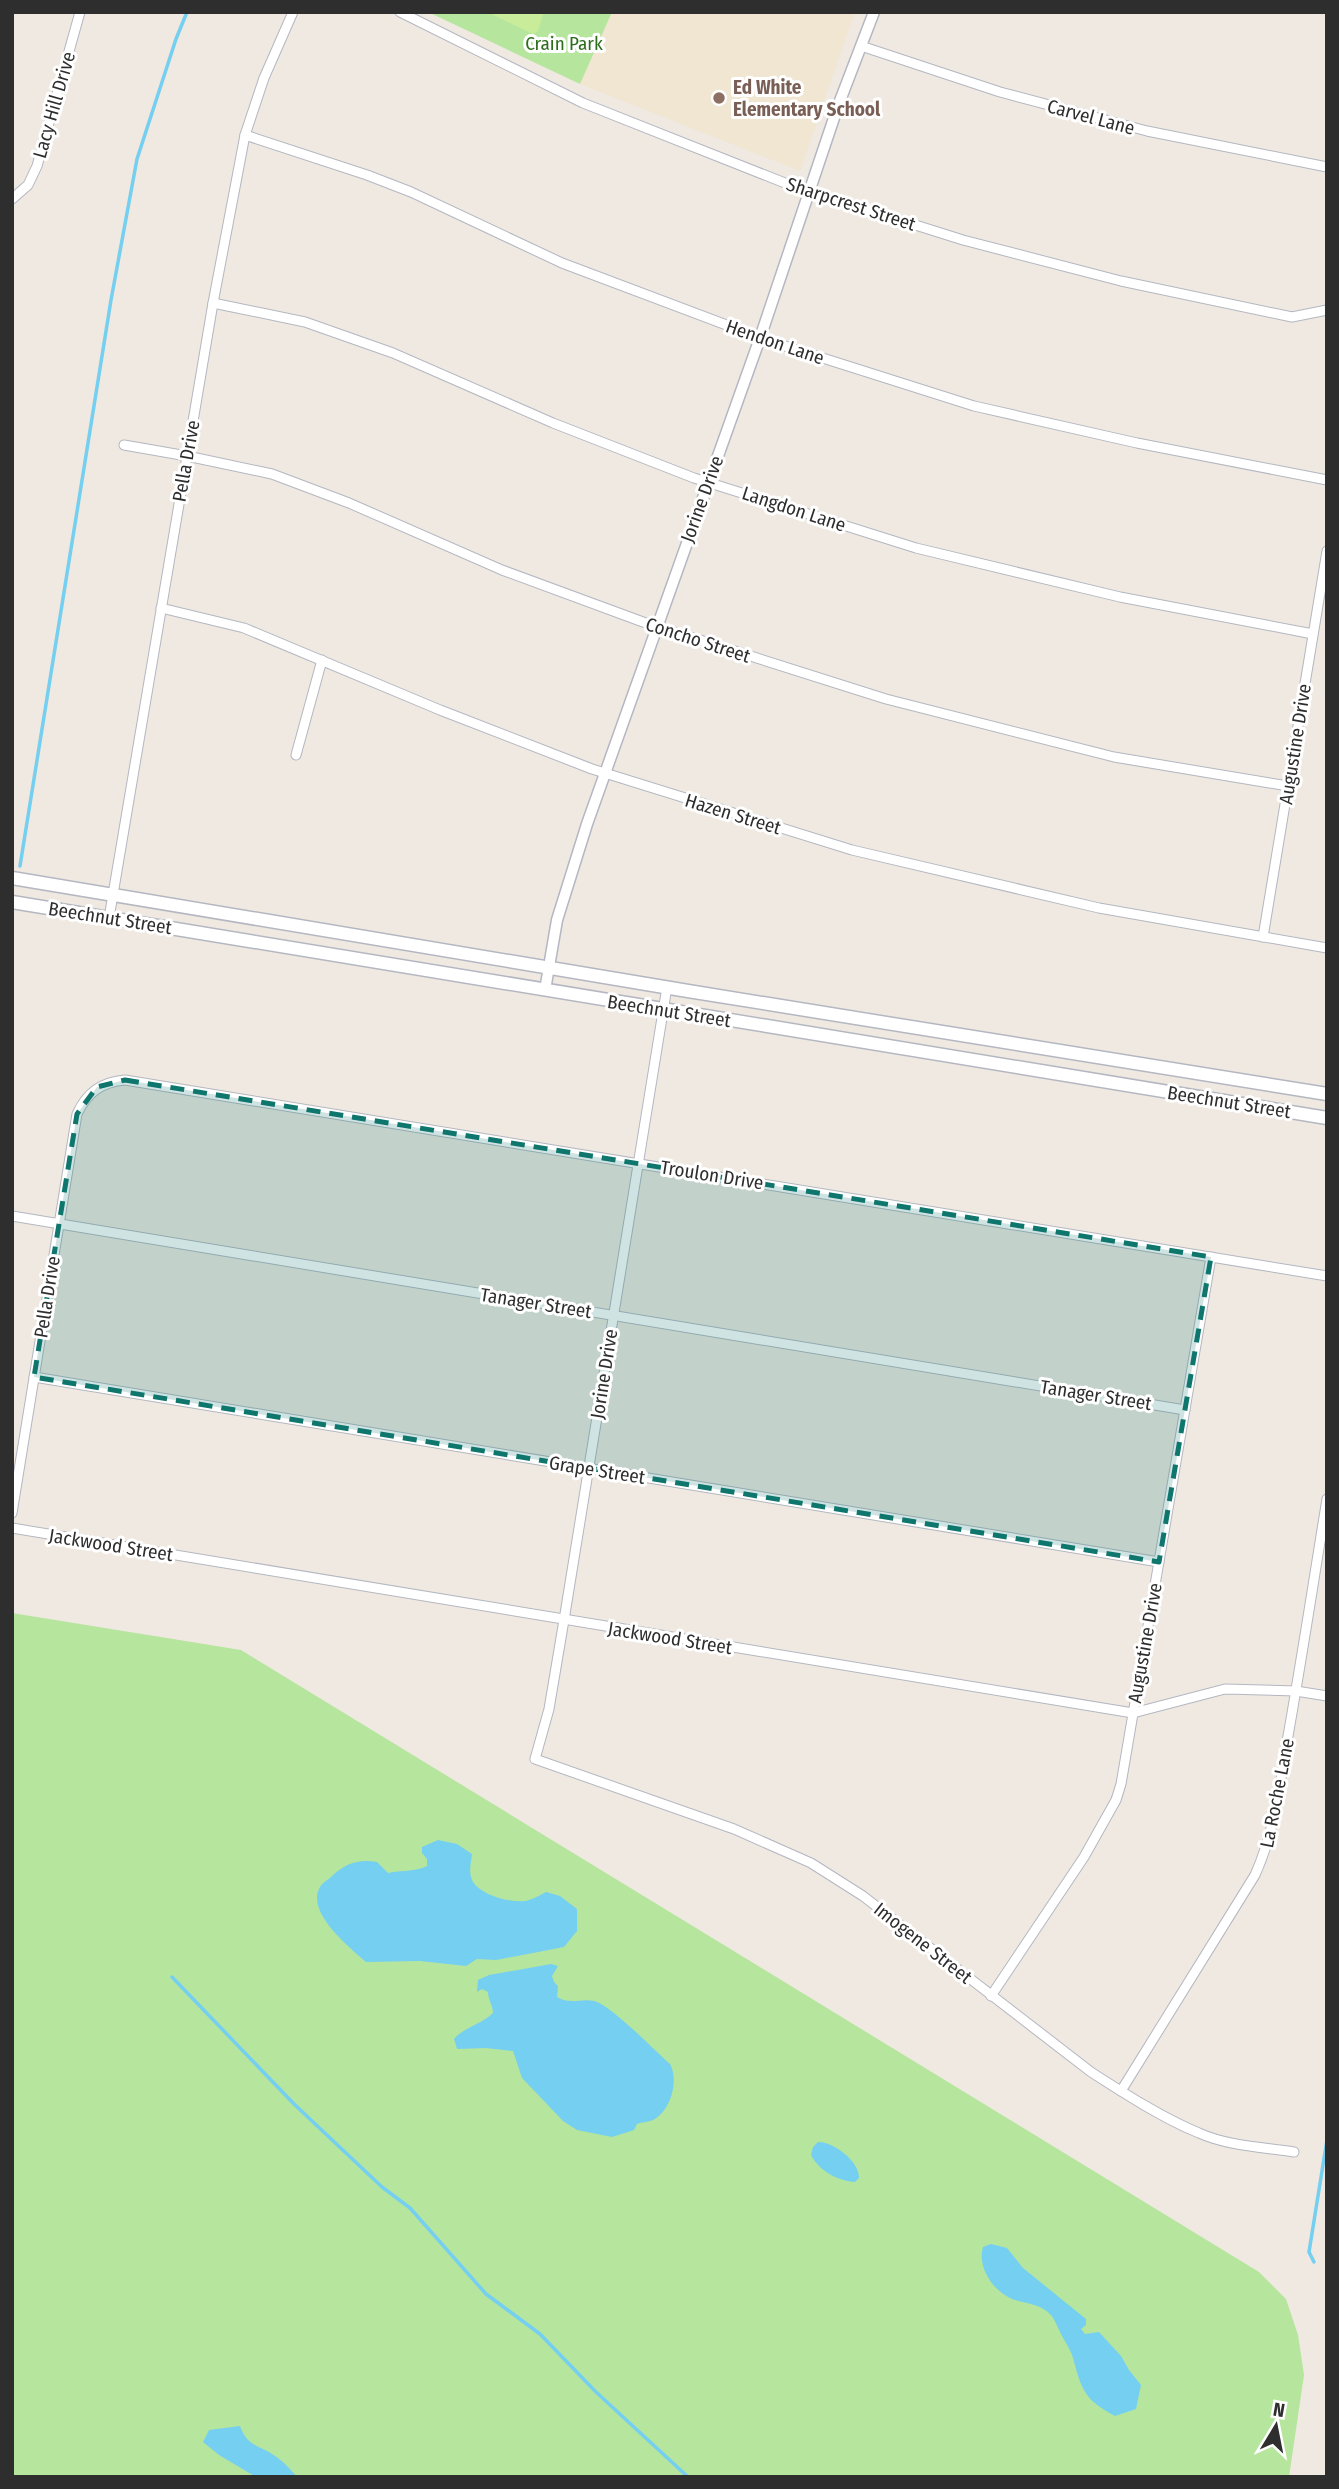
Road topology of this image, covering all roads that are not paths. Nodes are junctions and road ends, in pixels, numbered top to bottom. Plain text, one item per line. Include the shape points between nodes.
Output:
1 (80, 12) edge
2 (293, 12) edge
3 (400, 12) edge
4 (874, 12) edge
5 (862, 46) junction
6 (245, 135) junction
7 (1327, 167) edge
8 (809, 192) junction
9 (16, 197) edge
10 (213, 303) junction
11 (1327, 310) edge
12 (760, 338) junction
13 (124, 445) dead end
14 (187, 456) junction
15 (1327, 480) edge
16 (708, 482) junction
17 (1327, 551) edge
18 (161, 607) junction
19 (657, 628) junction
20 (1313, 634) junction
21 (322, 660) junction
22 (296, 755) dead end
23 (605, 774) junction
24 (1288, 786) junction
25 (12, 878) edge
26 (114, 894) junction
27 (12, 902) edge
28 (109, 918) junction
29 (330, 930) junction
30 (1263, 937) junction
31 (1327, 948) edge
32 (326, 954) junction
33 (549, 967) junction
34 (667, 987) junction
35 (545, 990) junction
36 (663, 1010) junction
37 (902, 1025) junction
38 (898, 1048) junction
39 (1161, 1067) junction
40 (97, 1087) joint
41 (1157, 1091) junction
42 (1327, 1094) edge
43 (1327, 1118) edge
44 (639, 1163) junction
45 (12, 1216) edge
46 (59, 1224) junction
47 (1211, 1257) junction
48 (1327, 1276) edge
49 (614, 1315) junction
50 (34, 1377) junction
51 (1185, 1410) junction
52 (589, 1468) junction
53 (1327, 1499) edge
54 (12, 1513) edge
55 (12, 1528) edge
56 (1159, 1562) junction
57 (564, 1620) junction
58 (1296, 1691) junction
59 (1327, 1696) edge
60 (1133, 1713) junction
61 (535, 1759) joint
62 (991, 1996) junction
63 (1121, 2091) junction
64 (1294, 2152) dead end

1 - 9 street, Lacy Hill Drive via 37,166
2 - 6 street, Pella Drive
3 - 8 street, Sharpcrest Street via 583,103
4 - 5 street, Jorine Drive
5 - 7 street, Carvel Lane via 1000,92 1147,131
5 - 8 street, Jorine Drive
6 - 10 street, Pella Drive
6 - 12 street, Hendon Lane via 367,174 562,263
8 - 11 street, Sharpcrest Street via 962,240 1121,281 1292,317
8 - 12 street, Jorine Drive
10 - 14 street, Pella Drive
10 - 16 street, Langdon Lane via 306,322 393,353 553,423
12 - 15 street, Hendon Lane via 974,406
12 - 16 street, Jorine Drive
13 - 14 street, Concho Street
14 - 18 street, Pella Drive
14 - 19 street, Concho Street via 272,474 502,570
16 - 19 street, Jorine Drive
16 - 20 street, Langdon Lane via 916,548 1119,597
17 - 20 street, Augustine Drive
18 - 21 street, Hazen Street via 244,628
18 - 26 street, Pella Drive
19 - 23 street, Jorine Drive
19 - 24 street, Concho Street via 886,699 1114,757
20 - 24 street, Augustine Drive
21 - 22 street
21 - 23 street, Hazen Street
23 - 30 street, Hazen Street via 852,850 1099,908
23 - 33 street, Jorine Drive via 557,920
24 - 30 street, Augustine Drive
25 - 26 main road, Beechnut Street
26 - 28 street, Pella Drive
26 - 29 main road, Beechnut Street
27 - 28 main road, Beechnut Street
28 - 32 main road, Beechnut Street
29 - 32 main road
29 - 33 main road, Beechnut Street
30 - 31 street, Hazen Street
32 - 35 main road, Beechnut Street
33 - 34 main road, Beechnut Street
33 - 35 street, Jorine Drive
34 - 36 street, Jorine Drive
34 - 37 main road, Beechnut Street
35 - 36 main road, Beechnut Street
36 - 38 main road, Beechnut Street
36 - 44 street, Jorine Drive
37 - 38 main road
37 - 39 main road, Beechnut Street
38 - 41 main road, Beechnut Street
39 - 41 main road
39 - 42 main road, Beechnut Street
40 - 44 street, Troulon Drive via 125,1080
40 - 46 street, Pella Drive via 77,1114
41 - 43 main road, Beechnut Street
44 - 47 street, Troulon Drive
44 - 49 street, Jorine Drive
45 - 46 street, Tanager Street
46 - 49 street, Tanager Street
46 - 50 street, Pella Drive
47 - 48 street, Troulon Drive
47 - 51 street, Augustine Drive
49 - 51 street, Tanager Street
49 - 52 street, Jorine Drive
50 - 52 street, Grape Street
50 - 54 street, Pella Drive
51 - 56 street, Augustine Drive
52 - 56 street, Grape Street
52 - 57 street, Jorine Drive
53 - 58 street, La Roche Lane
55 - 57 street, Jackwood Street
56 - 60 street, Augustine Drive
57 - 60 street, Jackwood Street
57 - 61 street, Jorine Drive
58 - 59 street, Jackwood Street
58 - 60 street, Jackwood Street via 1225,1689
58 - 63 street, La Roche Lane via 1265,1853
60 - 62 street, Augustine Drive via 1116,1800 1084,1857
61 - 62 street, Imogene Street via 734,1829 811,1863 863,1896
62 - 63 street, Imogene Street
63 - 64 street, Imogene Street via 1199,2133

